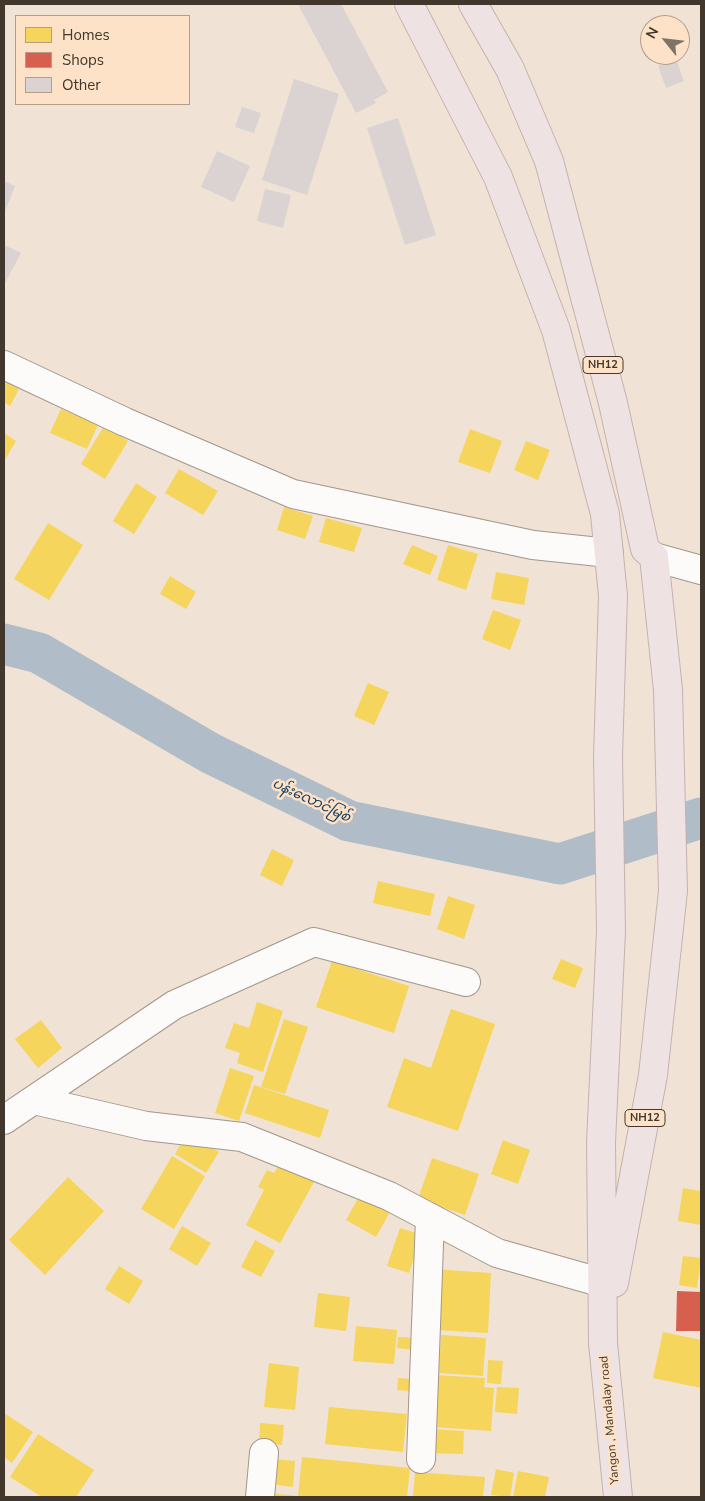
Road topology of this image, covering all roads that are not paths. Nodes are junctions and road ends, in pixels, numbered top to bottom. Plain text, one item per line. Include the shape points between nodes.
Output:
1 (408, 4) edge
2 (473, 4) edge
3 (4, 365) edge
4 (609, 553) junction
5 (654, 557) junction
6 (701, 570) edge
7 (466, 982) dead end
8 (34, 1100) junction
9 (4, 1120) edge
10 (430, 1218) junction
11 (602, 1282) junction
12 (603, 1343) junction
13 (264, 1453) dead end
14 (420, 1459) dead end
15 (260, 1497) edge
16 (618, 1497) edge

1 - 4 highway, NH12 via 498,178 556,330 605,514
2 - 5 highway, NH12 via 510,68 549,161 613,403 645,549
3 - 4 street via 125,422 293,494 533,545
4 - 11 highway, NH12 via 612,596 608,762 611,931 601,1142
5 - 6 street
5 - 12 highway, NH12 via 668,690 673,891 653,1075
7 - 8 street via 314,942 174,1005
8 - 9 street
8 - 10 street via 146,1126 242,1137 389,1196
10 - 11 street via 497,1252
10 - 14 street
11 - 12 highway, NH12
12 - 16 highway, Yangon , Mandalay road / NH12
13 - 15 street

